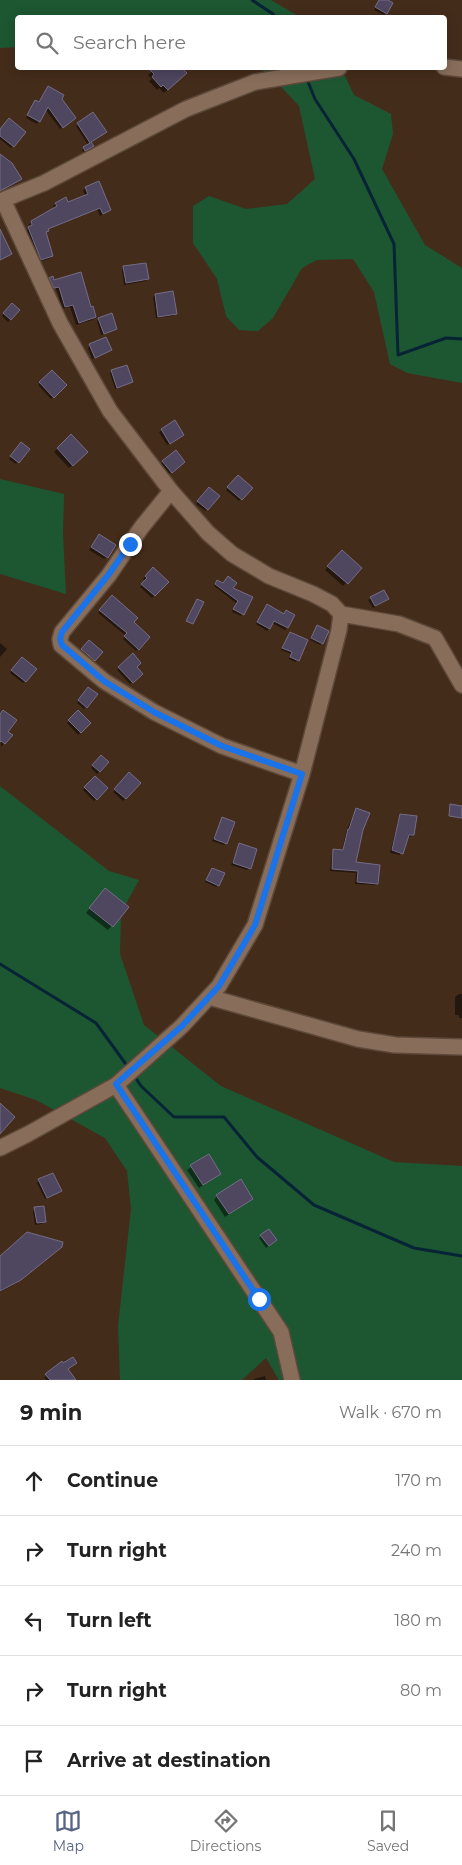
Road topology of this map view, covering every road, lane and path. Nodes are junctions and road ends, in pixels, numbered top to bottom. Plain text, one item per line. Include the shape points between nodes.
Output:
1 (447, 67) edge
2 (462, 69) edge
3 (327, 70) edge
4 (2, 201) edge
5 (171, 491) junction
6 (341, 614) junction
7 (462, 685) edge
8 (302, 774) junction
9 (209, 997) junction
10 (462, 1047) edge
11 (116, 1084) junction
12 (0, 1148) edge
13 (292, 1380) edge

1 - 2 street
3 - 4 street via 255,82 186,109 44,183
4 - 5 street via 60,323 106,403
5 - 6 street via 208,533 232,554 269,576 332,604
5 - 8 street via 62,632 62,645 104,681 154,712 222,746
6 - 7 street via 399,624 435,638
6 - 8 street
8 - 9 street via 255,925 219,986
9 - 10 street via 358,1039 395,1045
9 - 11 street via 182,1026
11 - 12 street
11 - 13 street via 281,1332

